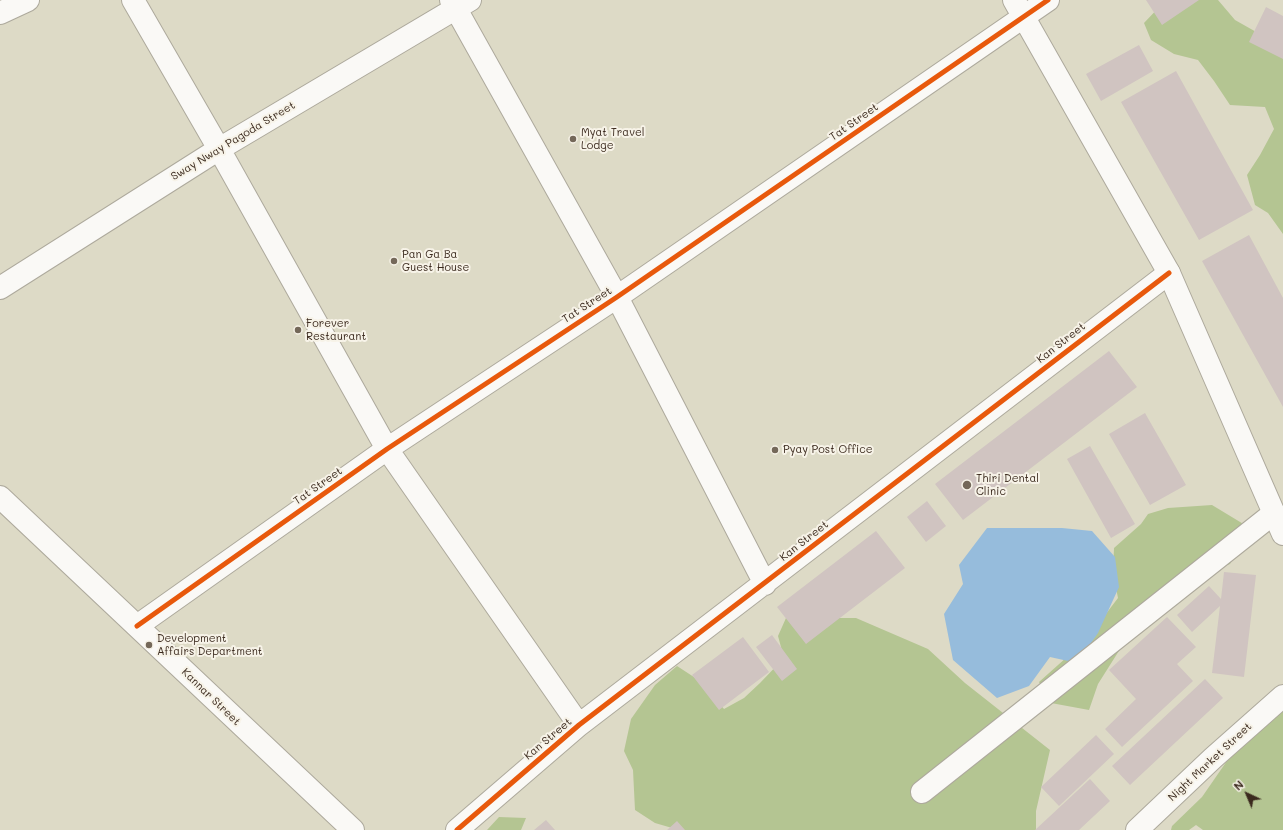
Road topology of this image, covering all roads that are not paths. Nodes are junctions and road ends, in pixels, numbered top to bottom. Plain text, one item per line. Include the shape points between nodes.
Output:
1 (28, 0) edge
2 (134, 0) edge
3 (1048, 0) edge
4 (459, 3) edge
5 (1018, 8) edge
6 (0, 13) edge
7 (219, 149) junction
8 (1169, 273) junction
9 (0, 288) edge
10 (617, 297) junction
11 (387, 449) junction
12 (0, 497) edge
13 (1278, 506) edge
14 (1283, 534) edge
15 (765, 584) junction
16 (137, 626) junction
17 (1283, 696) edge
18 (579, 725) junction
19 (922, 792) dead end
20 (353, 830) edge
21 (457, 830) edge
22 (1137, 830) edge

1 - 6 street
2 - 7 street
3 - 5 street, Tat Street
4 - 7 street, Sway Nway Pagoda Street
4 - 10 street
5 - 8 street
5 - 10 street, Tat Street
7 - 9 street, Sway Nway Pagoda Street
7 - 11 street
8 - 13 street via 1258,478
8 - 15 street, Kan Street
10 - 11 street, Tat Street
10 - 15 street
11 - 16 street, Tat Street
11 - 18 street
12 - 16 street, Kannar Street
13 - 14 street
13 - 19 street
15 - 18 street, Kan Street
16 - 20 street, Kannar Street
17 - 22 street, Night Market Street
18 - 21 street, Kan Street

